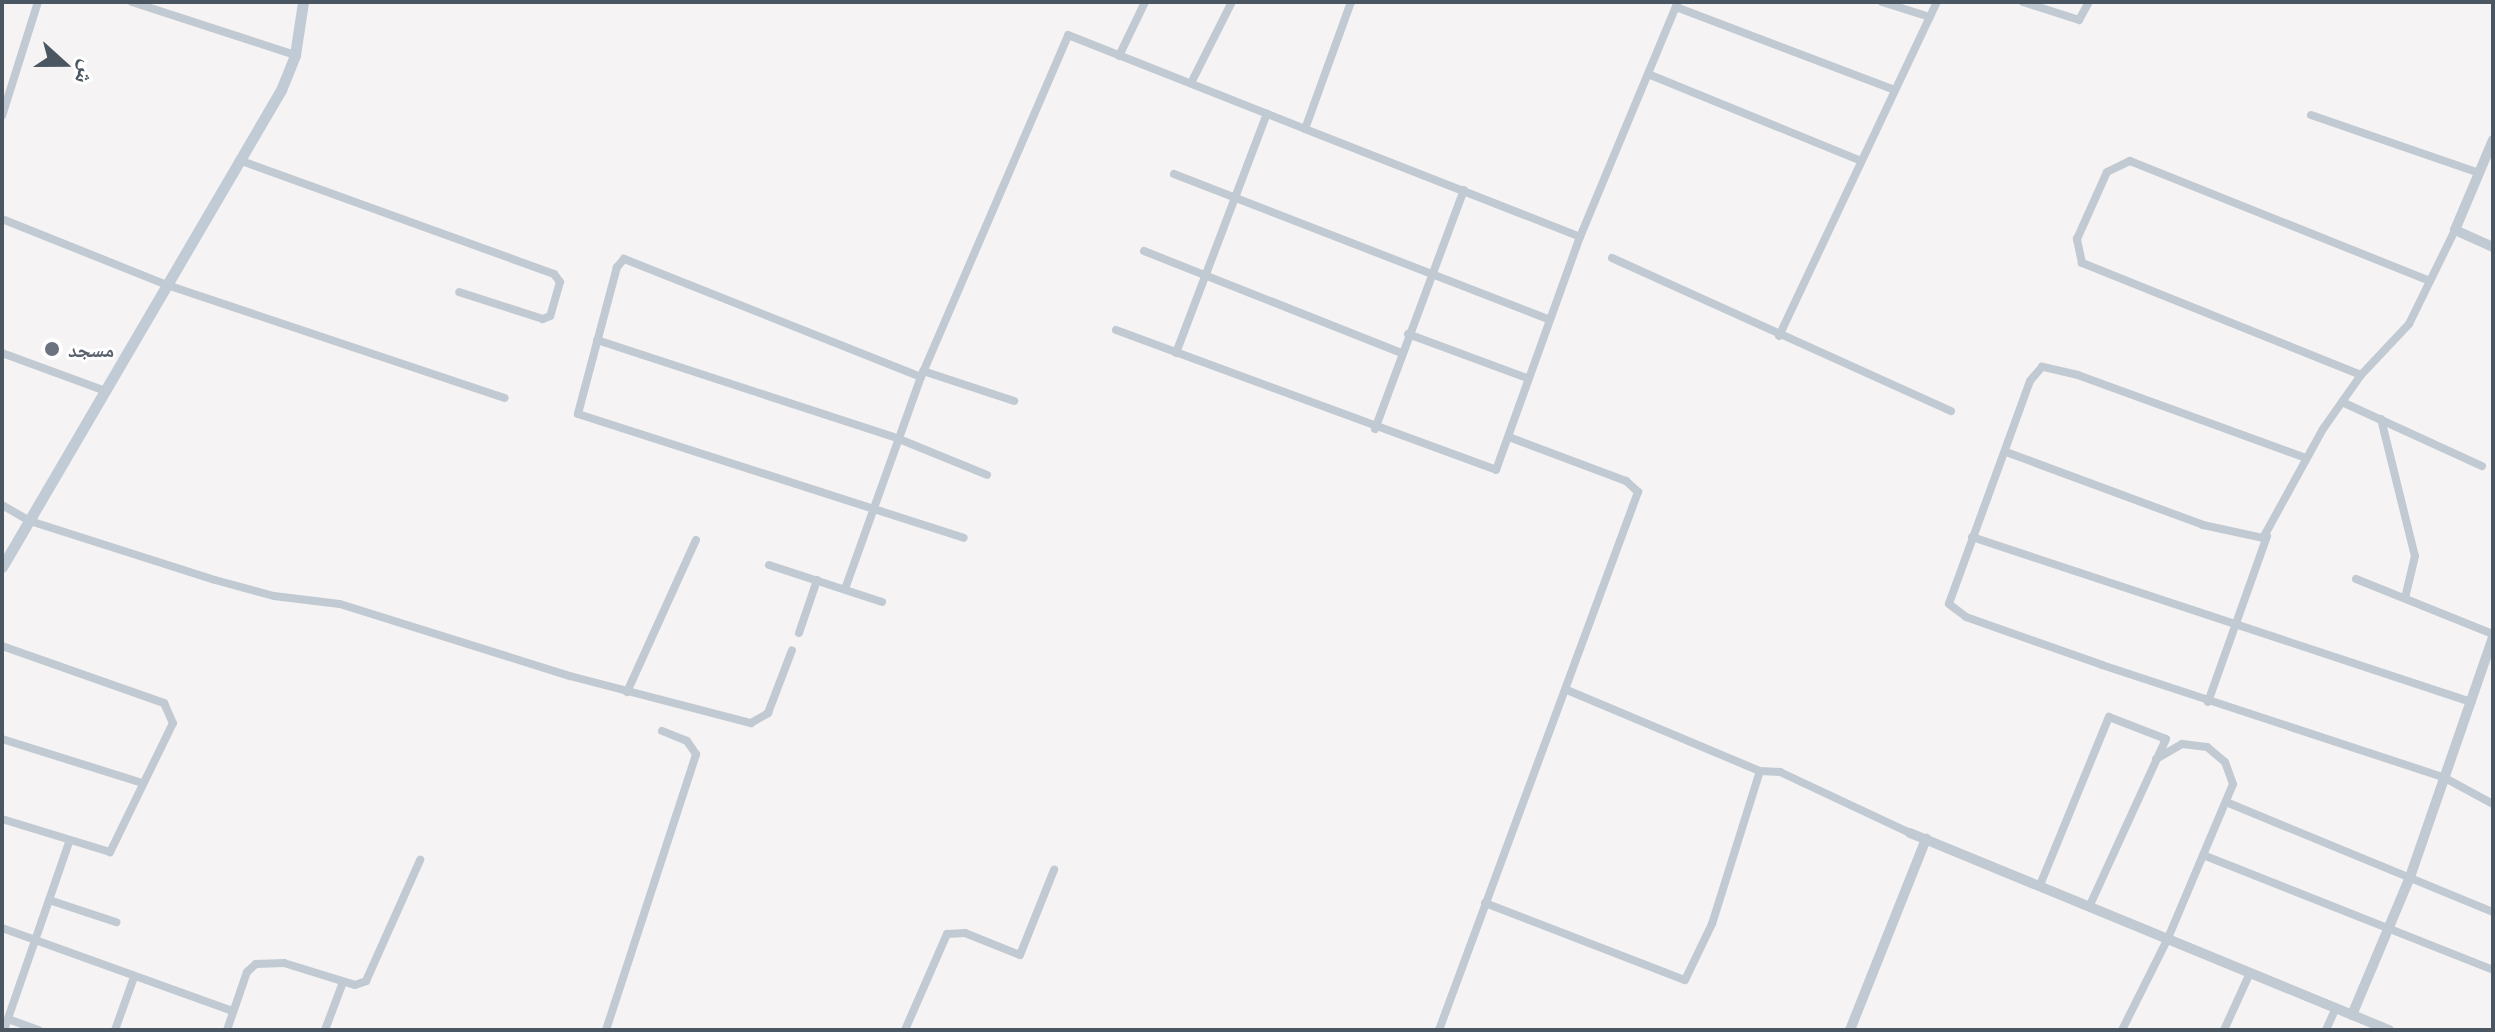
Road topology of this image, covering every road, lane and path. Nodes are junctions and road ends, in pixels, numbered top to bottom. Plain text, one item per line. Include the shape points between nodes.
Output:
1 (38, 2) edge
2 (132, 2) edge
3 (303, 2) edge
4 (1145, 2) edge
5 (1232, 2) edge
6 (1351, 2) edge
7 (1882, 2) edge
8 (1937, 2) edge
9 (2023, 2) edge
10 (2089, 2) edge
11 (1677, 4) edge
12 (1930, 17) junction
13 (295, 55) junction
14 (1119, 56) junction
15 (1648, 74) junction
16 (1191, 83) junction
17 (1895, 90) junction
18 (1267, 114) junction
19 (2311, 115) dead end
20 (2, 116) edge
21 (1305, 129) junction
22 (2493, 140) edge
23 (239, 160) junction
24 (1861, 161) junction
25 (2479, 173) junction
26 (1174, 174) dead end
27 (1464, 190) junction
28 (1234, 196) junction
29 (2, 219) edge
30 (2455, 230) junction
31 (1580, 237) junction
32 (2493, 247) edge
33 (1144, 251) dead end
34 (1612, 258) dead end
35 (1203, 274) junction
36 (1431, 276) junction
37 (2430, 281) junction
38 (167, 285) junction
39 (459, 292) dead end
40 (1548, 319) junction
41 (1116, 330) dead end
42 (1408, 334) junction
43 (1779, 336) junction
44 (597, 340) junction
45 (2, 353) edge
46 (1176, 353) junction
47 (1401, 353) junction
48 (922, 374) junction
49 (2361, 375) junction
50 (1527, 378) junction
51 (106, 391) junction
52 (505, 398) dead end
53 (1014, 401) dead end
54 (2342, 402) junction
55 (1951, 411) dead end
56 (2381, 419) junction
57 (1375, 429) junction
58 (1509, 437) junction
59 (899, 439) junction
60 (2006, 452) junction
61 (2306, 458) junction
62 (2482, 466) dead end
63 (987, 475) dead end
64 (2, 505) edge
65 (870, 509) junction
66 (30, 521) junction
67 (2267, 535) junction
68 (1972, 537) junction
69 (964, 538) dead end
70 (696, 540) dead end
71 (769, 565) dead end
72 (2, 567) edge
73 (2356, 579) dead end
74 (817, 580) junction
75 (845, 589) junction
76 (2405, 598) junction
77 (882, 602) dead end
78 (2232, 626) junction
79 (799, 633) dead end
80 (2493, 635) edge
81 (2, 646) edge
82 (792, 650) dead end
83 (1567, 690) junction
84 (627, 692) junction
85 (2208, 702) junction
86 (2471, 702) junction
87 (662, 731) dead end
88 (2, 739) edge
89 (2156, 759) junction
90 (1760, 771) junction
91 (2445, 778) junction
92 (142, 783) junction
93 (2226, 802) junction
94 (2493, 804) edge
95 (2, 819) edge
96 (1910, 833) joint
97 (1926, 839) junction
98 (69, 842) junction
99 (2203, 855) junction
100 (420, 860) dead end
101 (1054, 870) dead end
102 (2410, 877) junction
103 (2040, 885) junction
104 (49, 900) junction
105 (1485, 903) junction
106 (2090, 905) junction
107 (2493, 912) edge
108 (116, 922) dead end
109 (2389, 926) junction
110 (2, 928) edge
111 (2168, 938) junction
112 (35, 943) junction
113 (2493, 970) edge
114 (2250, 973) junction
115 (134, 977) junction
116 (343, 982) junction
117 (2, 995) edge
118 (14, 1001) junction
119 (2336, 1008) junction
120 (233, 1011) junction
121 (2352, 1015) junction
122 (8, 1019) junction
123 (4, 1030) edge
124 (39, 1030) edge
125 (115, 1030) edge
126 (227, 1030) edge
127 (325, 1030) edge
128 (606, 1030) edge
129 (905, 1030) edge
130 (1439, 1030) edge
131 (1850, 1030) edge
132 (2122, 1030) edge
133 (2224, 1030) edge
134 (2326, 1030) edge
135 (2389, 1030) edge

1 - 20 street
2 - 13 street
3 - 13 main road
4 - 14 street
5 - 16 street
6 - 21 street
7 - 12 street
8 - 12 street
9 - 10 street via 2079,20
11 - 15 street
11 - 17 street
12 - 17 street
13 - 23 main road
14 - 16 street
14 - 48 street via 1068,35
15 - 24 street
15 - 31 street
16 - 18 street
17 - 24 street
18 - 21 street
18 - 28 street
19 - 25 street
21 - 27 street
22 - 25 street
23 - 38 main road
23 - 39 street via 554,274 560,282 550,316 543,319
24 - 43 street
25 - 30 street
26 - 28 street
27 - 31 street
27 - 36 street
28 - 35 street
28 - 36 street
29 - 38 street
30 - 32 street
30 - 37 street
31 - 40 street
33 - 35 street
34 - 43 street
35 - 46 street
35 - 47 street
36 - 40 street
36 - 42 street
37 - 49 street via 2403,333
37 - 49 street via 2130,161 2107,172 2077,239 2082,263
38 - 51 main road
38 - 52 street
40 - 50 street
41 - 46 street
42 - 47 street
42 - 50 street
43 - 55 street
44 - 48 street via 617,267 624,259
44 - 59 street
44 - 65 street via 580,417
45 - 51 street
46 - 57 street
47 - 57 street
48 - 53 street
48 - 59 street
49 - 54 street
50 - 58 street
51 - 66 main road
54 - 56 street
54 - 61 street
56 - 62 street
56 - 76 street via 2415,556
57 - 58 street via 1490,470 1498,466
58 - 83 street via 1626,481 1638,492
59 - 63 street
59 - 65 street
60 - 61 street via 2030,381 2050,366
60 - 67 street via 2203,525 2251,539
60 - 68 street
61 - 67 street
64 - 66 street
65 - 69 street
65 - 75 street
66 - 72 main road
66 - 84 street via 215,580 274,596 340,604
67 - 78 street
68 - 78 street
68 - 85 street via 1949,599 1951,608
70 - 84 street
71 - 74 street
73 - 76 street
74 - 75 street
74 - 79 street
75 - 77 street
76 - 80 street
78 - 85 street
78 - 86 street
80 - 86 street
81 - 92 street via 164,703 173,723
82 - 84 street via 768,713 758,722
83 - 90 street
83 - 105 street
85 - 91 street
86 - 91 street
87 - 128 street via 687,741 696,754
88 - 92 street
89 - 93 street via 2182,744 2207,747 2230,773 2233,784
89 - 103 street via 2166,739 2109,717
89 - 106 street
90 - 96 street via 1780,772
90 - 105 street via 1712,924 1685,980
91 - 94 street
91 - 102 street
92 - 98 street via 110,852
93 - 99 street
93 - 102 street
95 - 98 street
96 - 97 street
97 - 103 street
97 - 131 street
98 - 104 street
99 - 109 street
99 - 111 street
100 - 116 street via 366,981
101 - 129 street via 1020,955 965,933 947,934
102 - 107 street
102 - 109 street
103 - 106 street
104 - 108 street
104 - 112 street
105 - 130 street
106 - 111 street
109 - 113 street
109 - 121 street
110 - 112 street
111 - 114 street
111 - 132 street
112 - 115 street
112 - 118 street
114 - 119 street
114 - 133 street
115 - 120 street
115 - 125 street
116 - 120 street via 284,963 256,964
116 - 127 street
117 - 118 street
118 - 122 street
119 - 121 street
119 - 134 street
120 - 126 street
121 - 135 street
122 - 123 street
122 - 124 street

